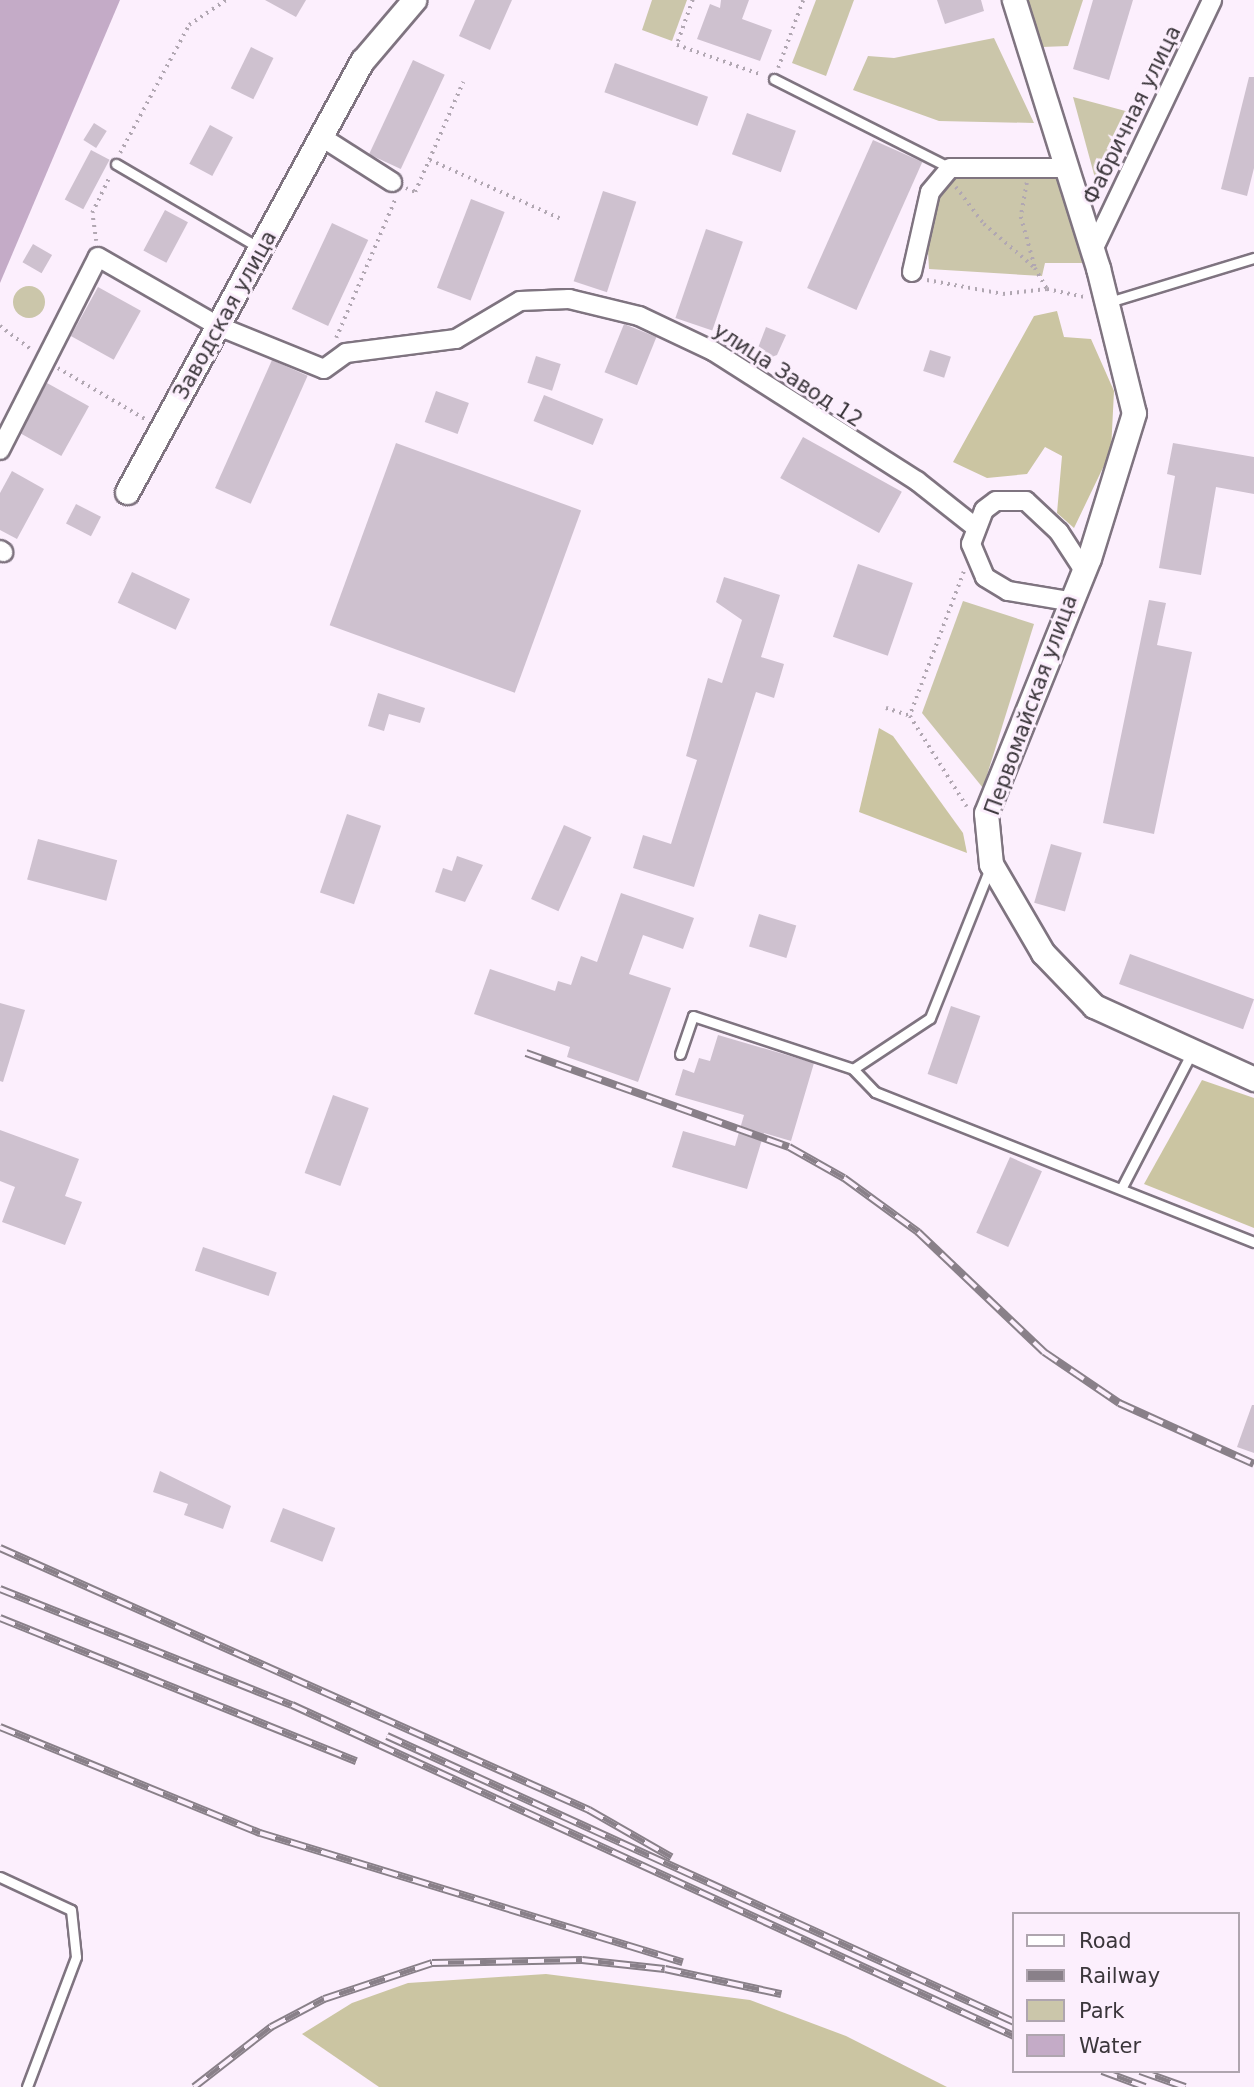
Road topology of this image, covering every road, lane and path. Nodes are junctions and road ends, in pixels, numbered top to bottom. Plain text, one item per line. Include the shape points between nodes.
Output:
1 (226, 0) edge
2 (414, 0) edge
3 (693, 0) edge
4 (803, 0) edge
5 (1014, 0) edge
6 (1212, 0) edge
7 (774, 79) junction
8 (463, 82) dead end
9 (323, 138) junction
10 (430, 160) junction
11 (116, 164) junction
12 (1032, 164) junction
13 (950, 168) junction
14 (1068, 168) junction
15 (396, 184) junction
16 (561, 219) dead end
17 (262, 249) junction
18 (1093, 250) junction
19 (98, 257) junction
20 (1254, 258) edge
21 (1035, 268) junction
22 (919, 276) joint
23 (1047, 289) junction
24 (1107, 302) junction
25 (0, 326) edge
26 (218, 326) junction
27 (44, 360) junction
28 (324, 369) junction
29 (163, 429) junction
30 (0, 450) edge
31 (127, 492) dead end
32 (975, 527) junction
33 (973, 555) junction
34 (1083, 569) junction
35 (1068, 601) junction
36 (886, 708) dead end
37 (910, 716) junction
38 (989, 839) junction
39 (991, 864) junction
40 (680, 1054) dead end
41 (1191, 1054) junction
42 (853, 1069) junction
43 (1254, 1079) edge
44 (1121, 1189) junction
45 (1254, 1242) edge
46 (0, 1877) edge
47 (27, 2087) edge

1 - 11 path via 189,24
2 - 9 street, Заводская улица via 363,60
3 - 7 path via 677,45
4 - 7 path
5 - 14 street, Первомайская улица
6 - 18 street, Фабричная улица
7 - 13 lane
8 - 10 path
9 - 15 street
9 - 17 street, Заводская улица
10 - 15 path via 415,192
10 - 16 path
11 - 17 lane
11 - 19 path via 92,213
12 - 13 street
12 - 14 street
12 - 21 path via 1021,217
13 - 21 path via 957,192 984,224
13 - 22 street via 930,192
14 - 18 street, Первомайская улица
15 - 28 path
17 - 26 street, Заводская улица
18 - 24 street, Первомайская улица
19 - 26 street
19 - 27 street
20 - 24 lane
21 - 23 path
22 - 23 path via 1003,294
23 - 24 path
24 - 34 street, Первомайская улица via 1134,412
25 - 27 path
26 - 28 street
26 - 29 street, Заводская улица
27 - 29 path
27 - 30 street
28 - 32 street, улица Завод 12 via 359,351 456,339 520,301 569,299 639,316 713,351 917,481
29 - 31 street, Заводская улица
32 - 33 street
32 - 34 street via 996,501 1026,501 1052,523
33 - 35 street via 985,577 1008,591
33 - 37 path
34 - 35 street, Первомайская улица
35 - 38 street, Первомайская улица via 986,813
36 - 37 path
37 - 38 path
38 - 39 street, Первомайская улица
39 - 41 street, Первомайская улица via 1043,953 1094,1006
39 - 42 lane via 930,1018
40 - 42 lane via 693,1016
41 - 43 street, Первомайская улица
41 - 44 lane
42 - 44 lane via 875,1092
44 - 45 lane
46 - 47 lane via 71,1910 76,1957

